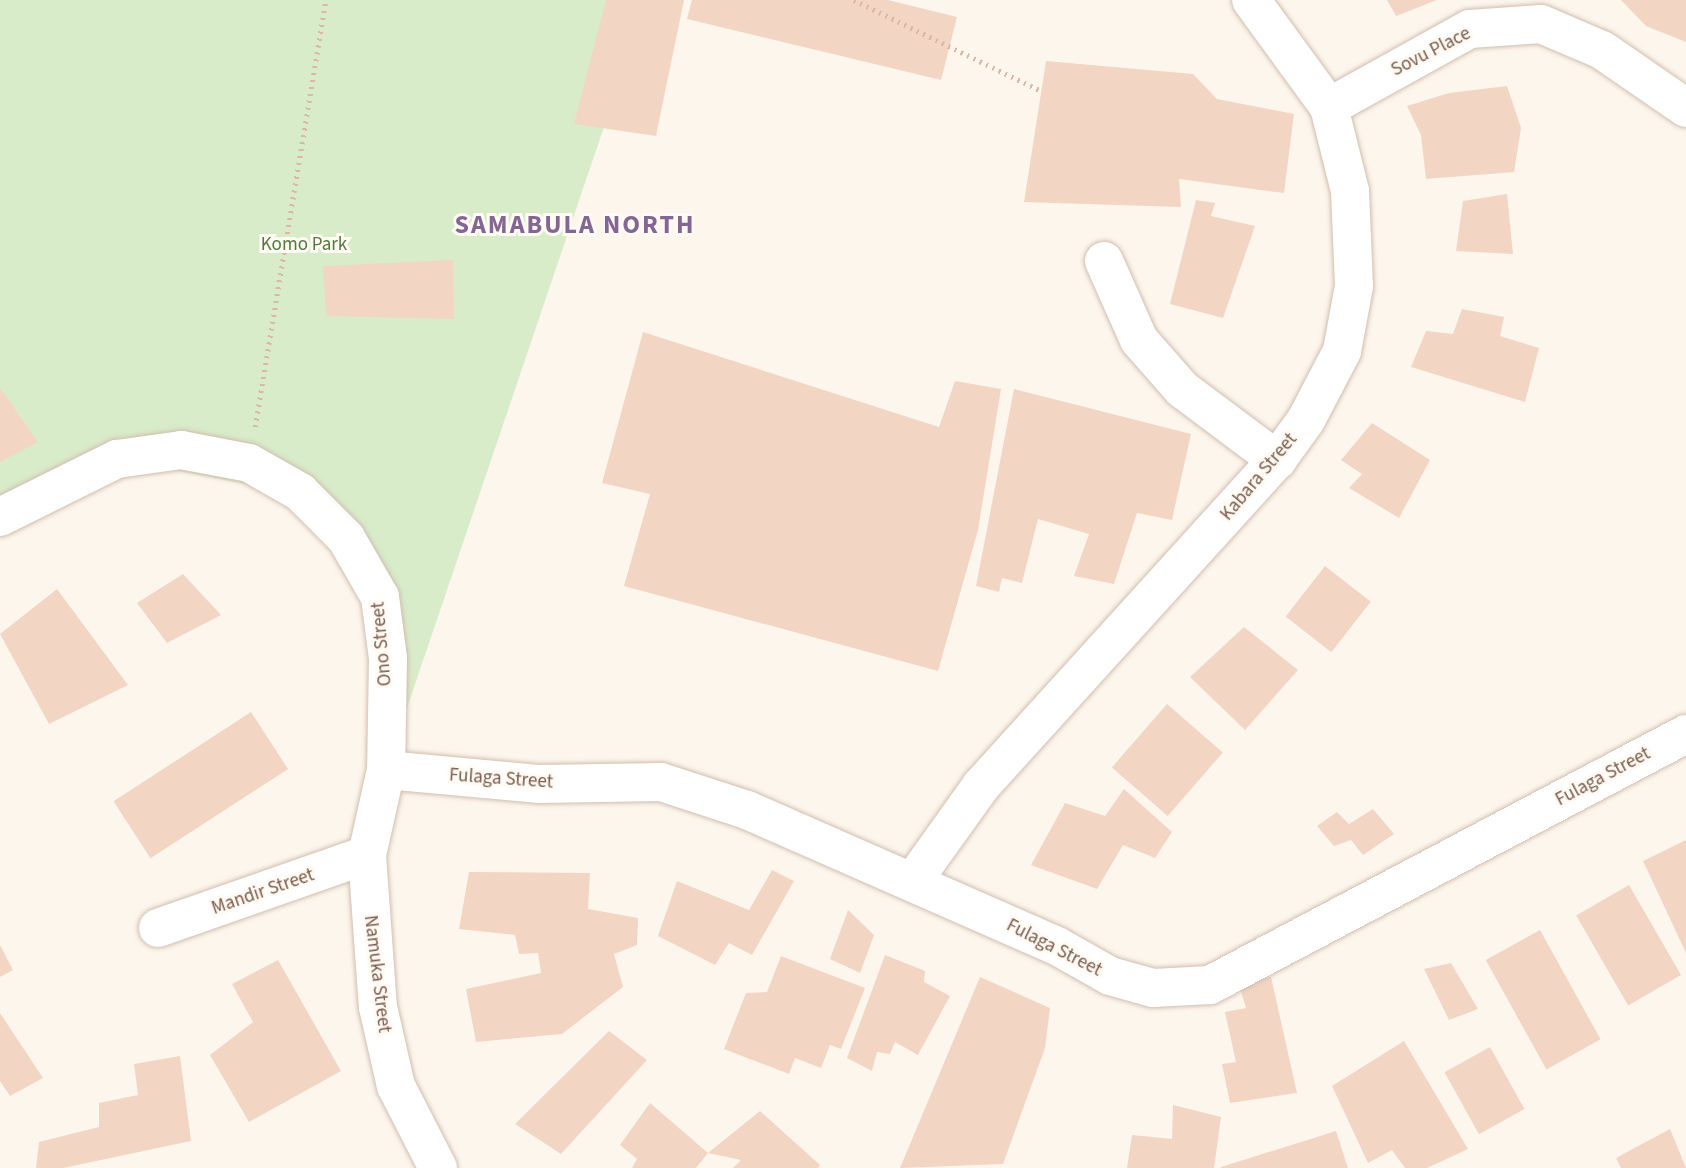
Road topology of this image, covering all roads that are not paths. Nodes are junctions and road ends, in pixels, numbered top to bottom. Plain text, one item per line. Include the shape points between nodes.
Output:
1 (1251, 0) edge
2 (1329, 107) junction
3 (1686, 108) edge
4 (1104, 261) dead end
5 (1277, 460) junction
6 (0, 517) edge
7 (1686, 734) edge
8 (386, 770) junction
9 (367, 855) junction
10 (913, 881) junction
11 (158, 928) dead end
12 (438, 1168) edge

1 - 2 street, Kabara Street
2 - 3 street, Sovu Place via 1470,29 1541,24 1602,50
2 - 5 street, Kabara Street via 1350,191 1354,286 1342,351 1306,420
4 - 5 street via 1139,341 1182,388
5 - 10 street, Kabara Street via 981,786
6 - 8 street, Ono Street via 117,459 181,450 249,463 300,492 346,538 380,597 388,659
7 - 10 street, Fulaga Street via 1210,985 1153,988 1110,976
8 - 9 street, Namuka Street
8 - 10 street, Fulaga Street via 540,785 661,782 747,810
9 - 11 street, Mandir Street
9 - 12 street, Namuka Street via 378,1007 396,1086

